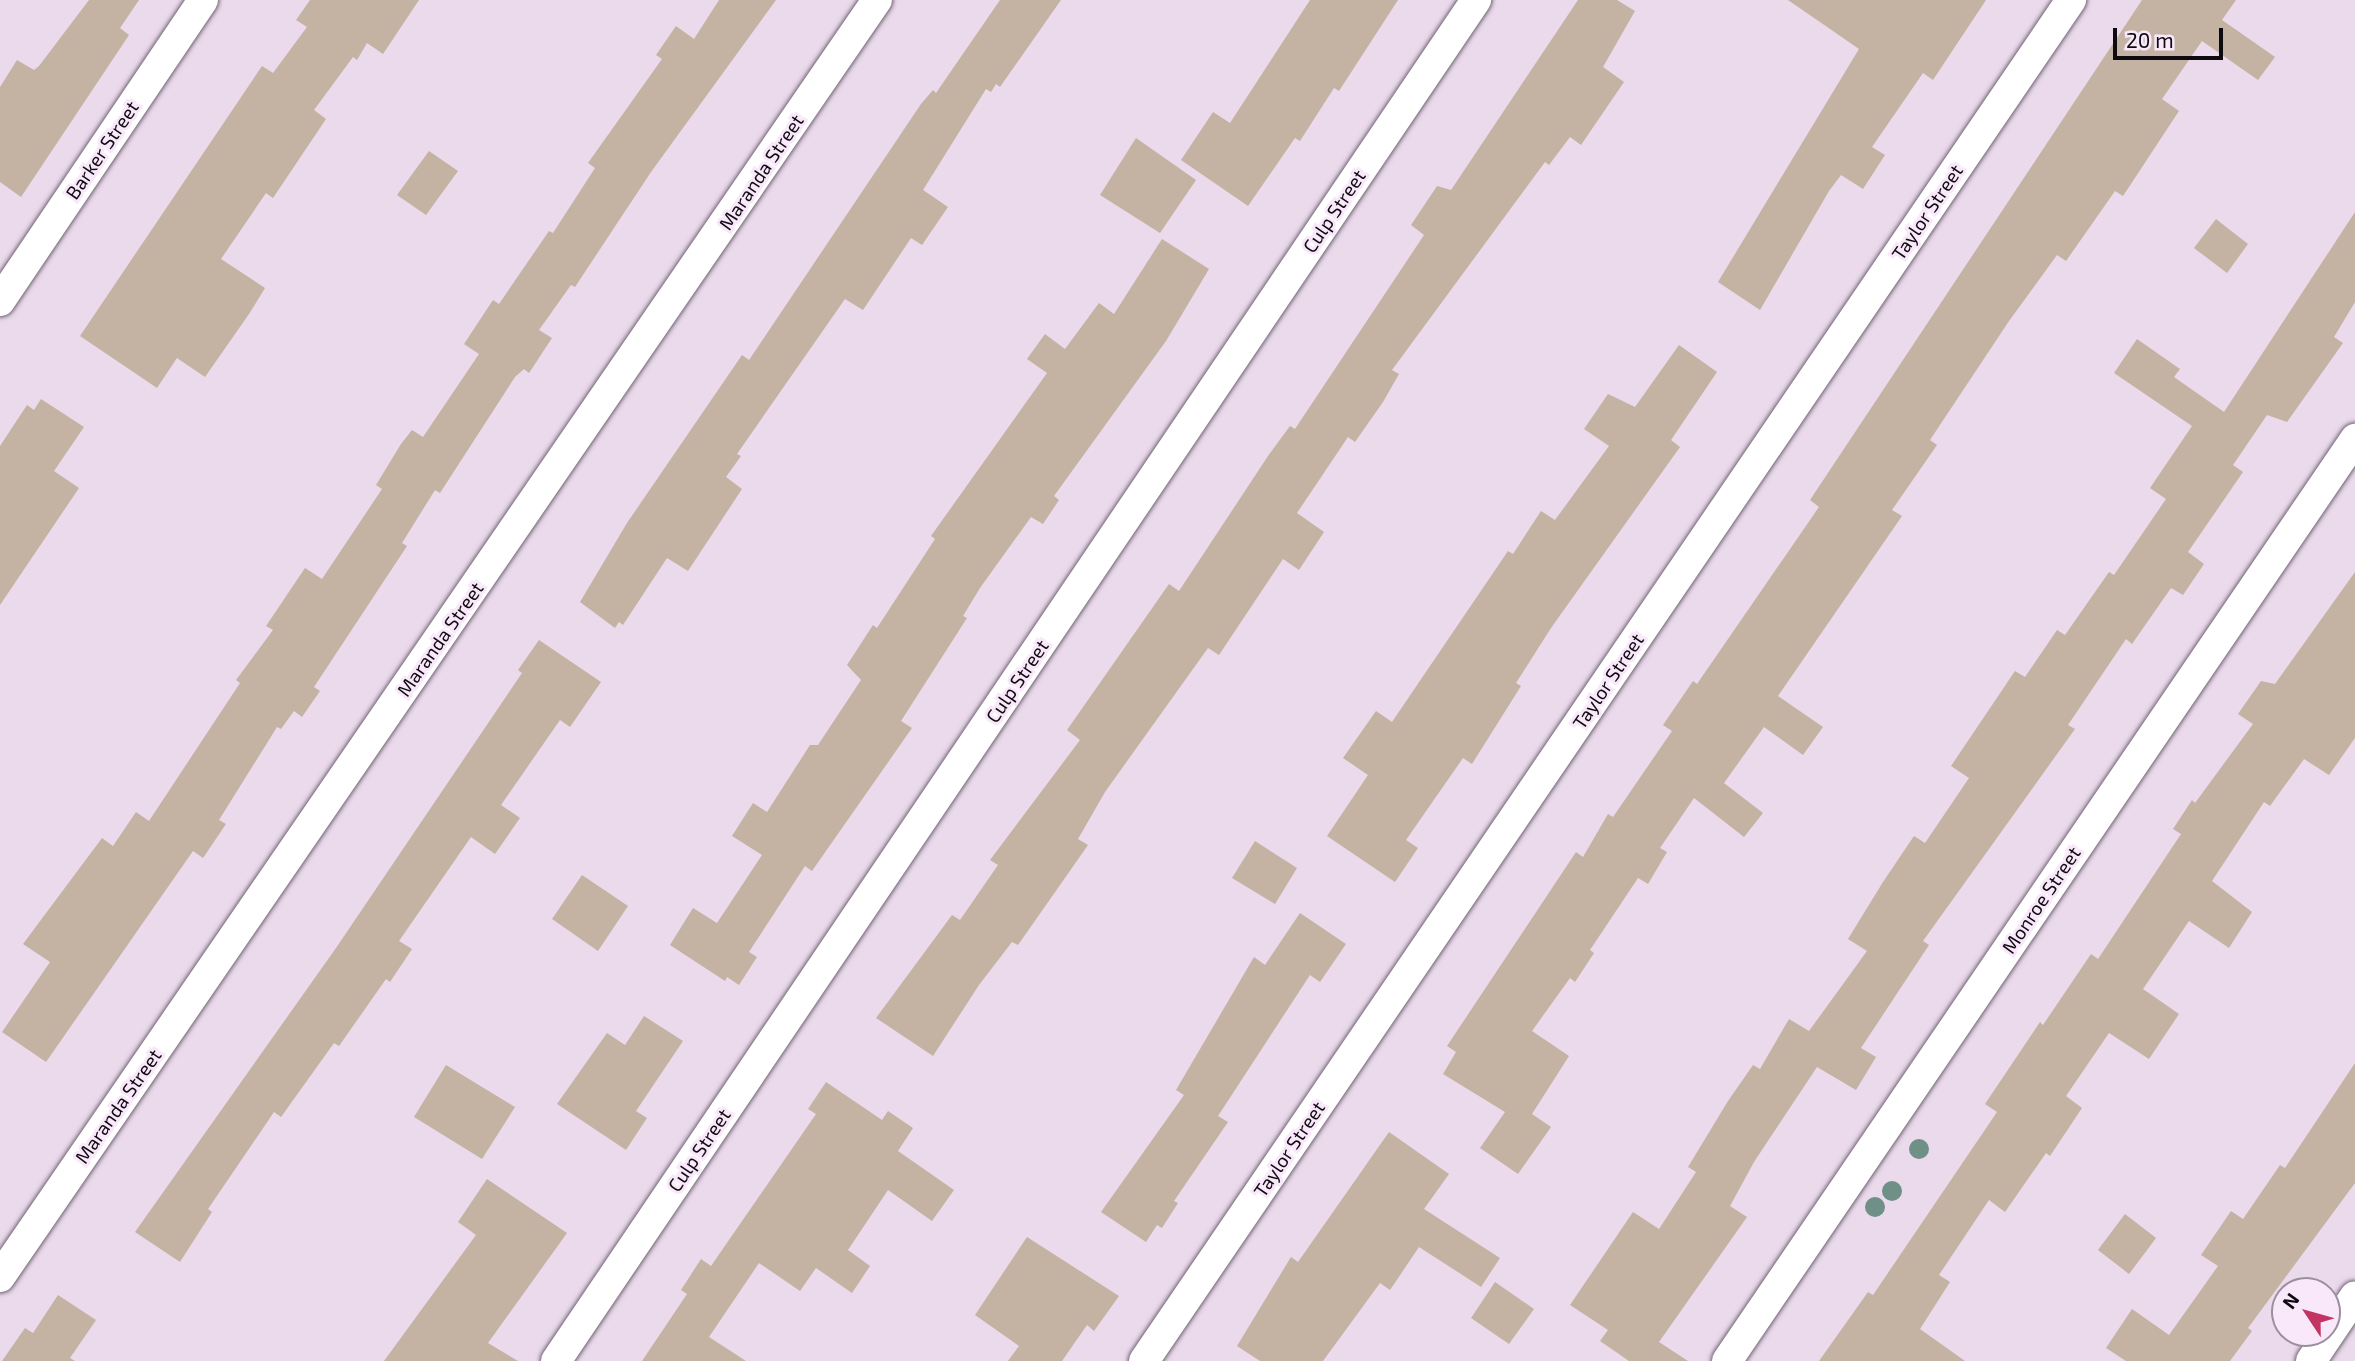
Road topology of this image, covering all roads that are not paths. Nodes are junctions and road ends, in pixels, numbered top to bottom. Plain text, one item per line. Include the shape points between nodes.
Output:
1 (203, 0) edge
2 (877, 0) edge
3 (1476, 0) edge
4 (2071, 0) edge
5 (0, 300) edge
6 (2355, 439) edge
7 (0, 1277) edge
8 (2355, 1296) edge
9 (556, 1361) edge
10 (1144, 1361) edge
11 (1727, 1361) edge
12 (2311, 1361) edge

1 - 5 street, Barker Street
2 - 7 street, Maranda Street
3 - 9 street, Culp Street
4 - 10 street, Taylor Street
6 - 11 street, Monroe Street
8 - 12 street

